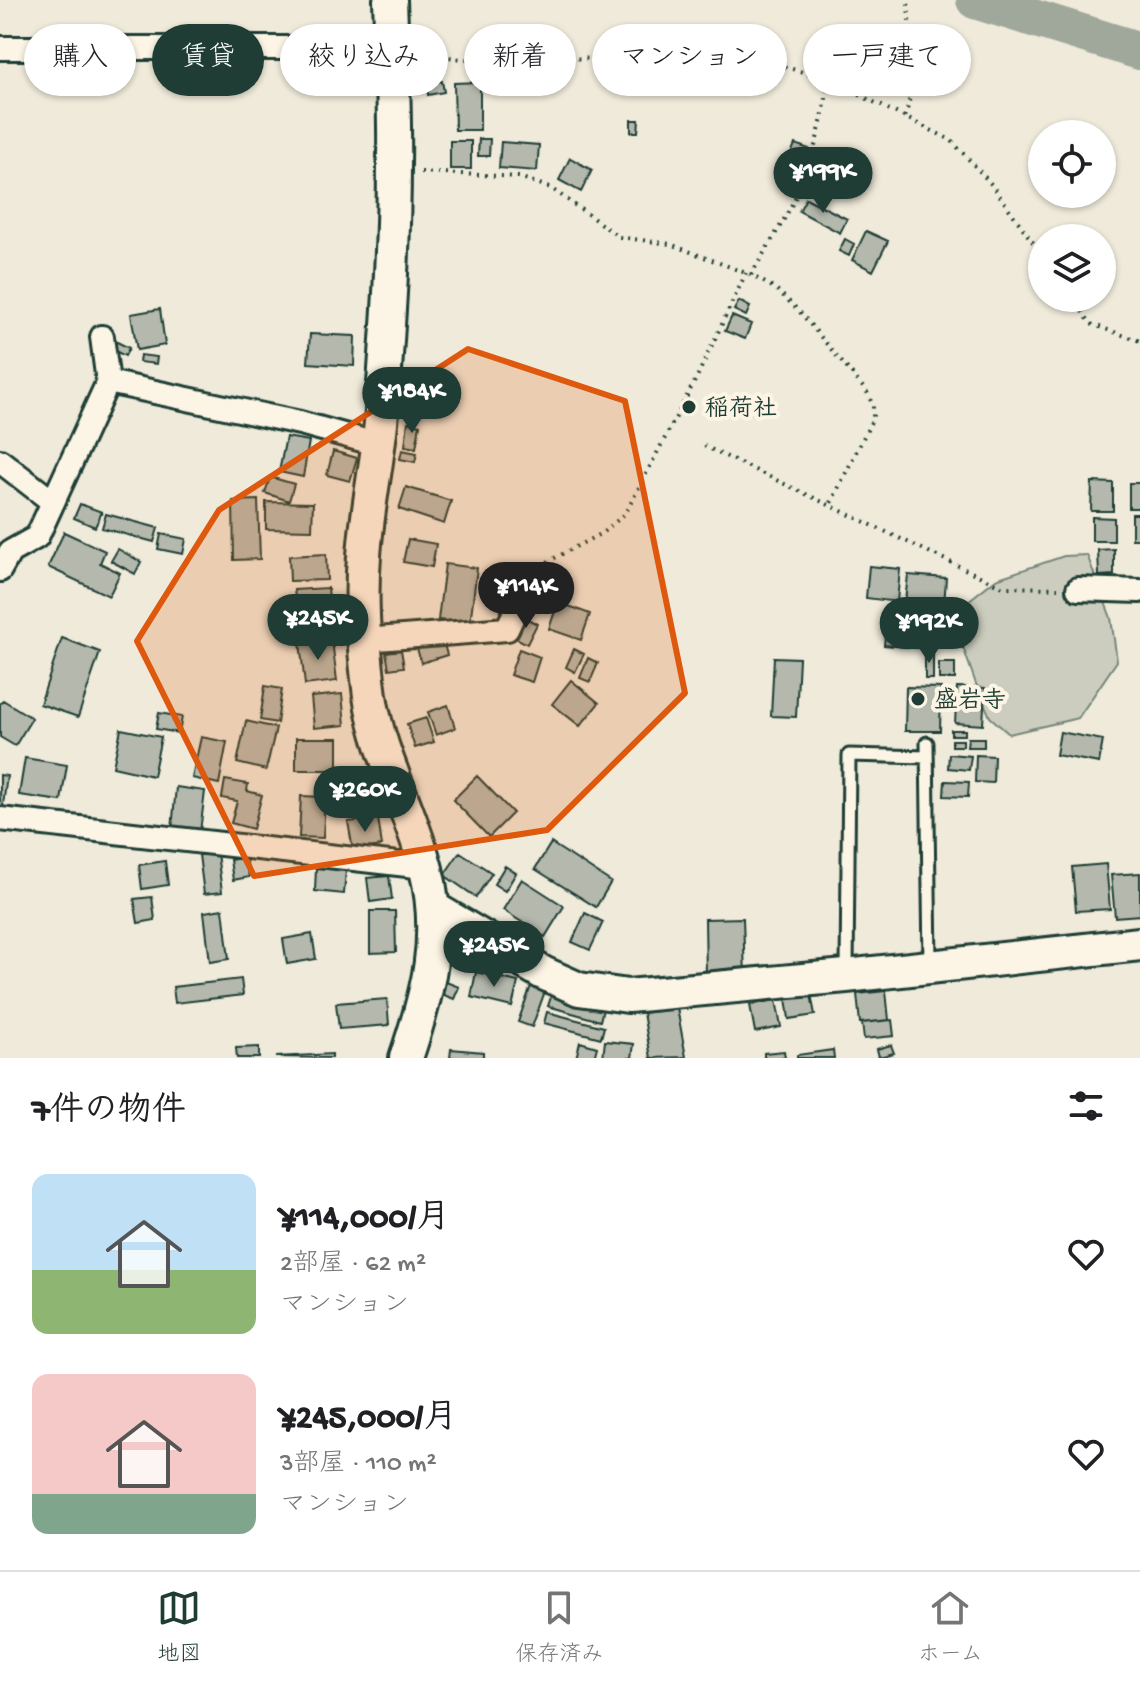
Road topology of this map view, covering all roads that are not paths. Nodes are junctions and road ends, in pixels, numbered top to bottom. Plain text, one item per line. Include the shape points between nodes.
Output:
1 (390, 0) edge
2 (391, 24) edge
3 (0, 48) edge
4 (280, 48) edge
5 (393, 96) edge
6 (102, 337) dead end
7 (108, 382) junction
8 (380, 445) junction
9 (0, 461) edge
10 (53, 502) junction
11 (0, 570) edge
12 (529, 582) road end
13 (1078, 589) road end
14 (1140, 591) edge
15 (364, 640) junction
16 (927, 743) dead end
17 (927, 757) junction
18 (0, 819) edge
19 (425, 867) junction
20 (433, 908) junction
21 (1140, 944) edge
22 (930, 967) junction
23 (846, 976) junction
24 (406, 1058) edge

1 - 2 street
3 - 4 street
5 - 8 street via 391,280
6 - 7 street
7 - 8 street
7 - 10 street
8 - 15 street via 364,554
9 - 10 street
10 - 11 street via 37,537 10,552
12 - 15 street via 507,629
13 - 14 street
15 - 19 street via 380,741
16 - 17 lane
17 - 22 lane
17 - 23 lane via 849,755
18 - 19 street
19 - 20 street
20 - 23 street via 579,989 628,996
20 - 24 street via 433,964
21 - 22 street
22 - 23 street

